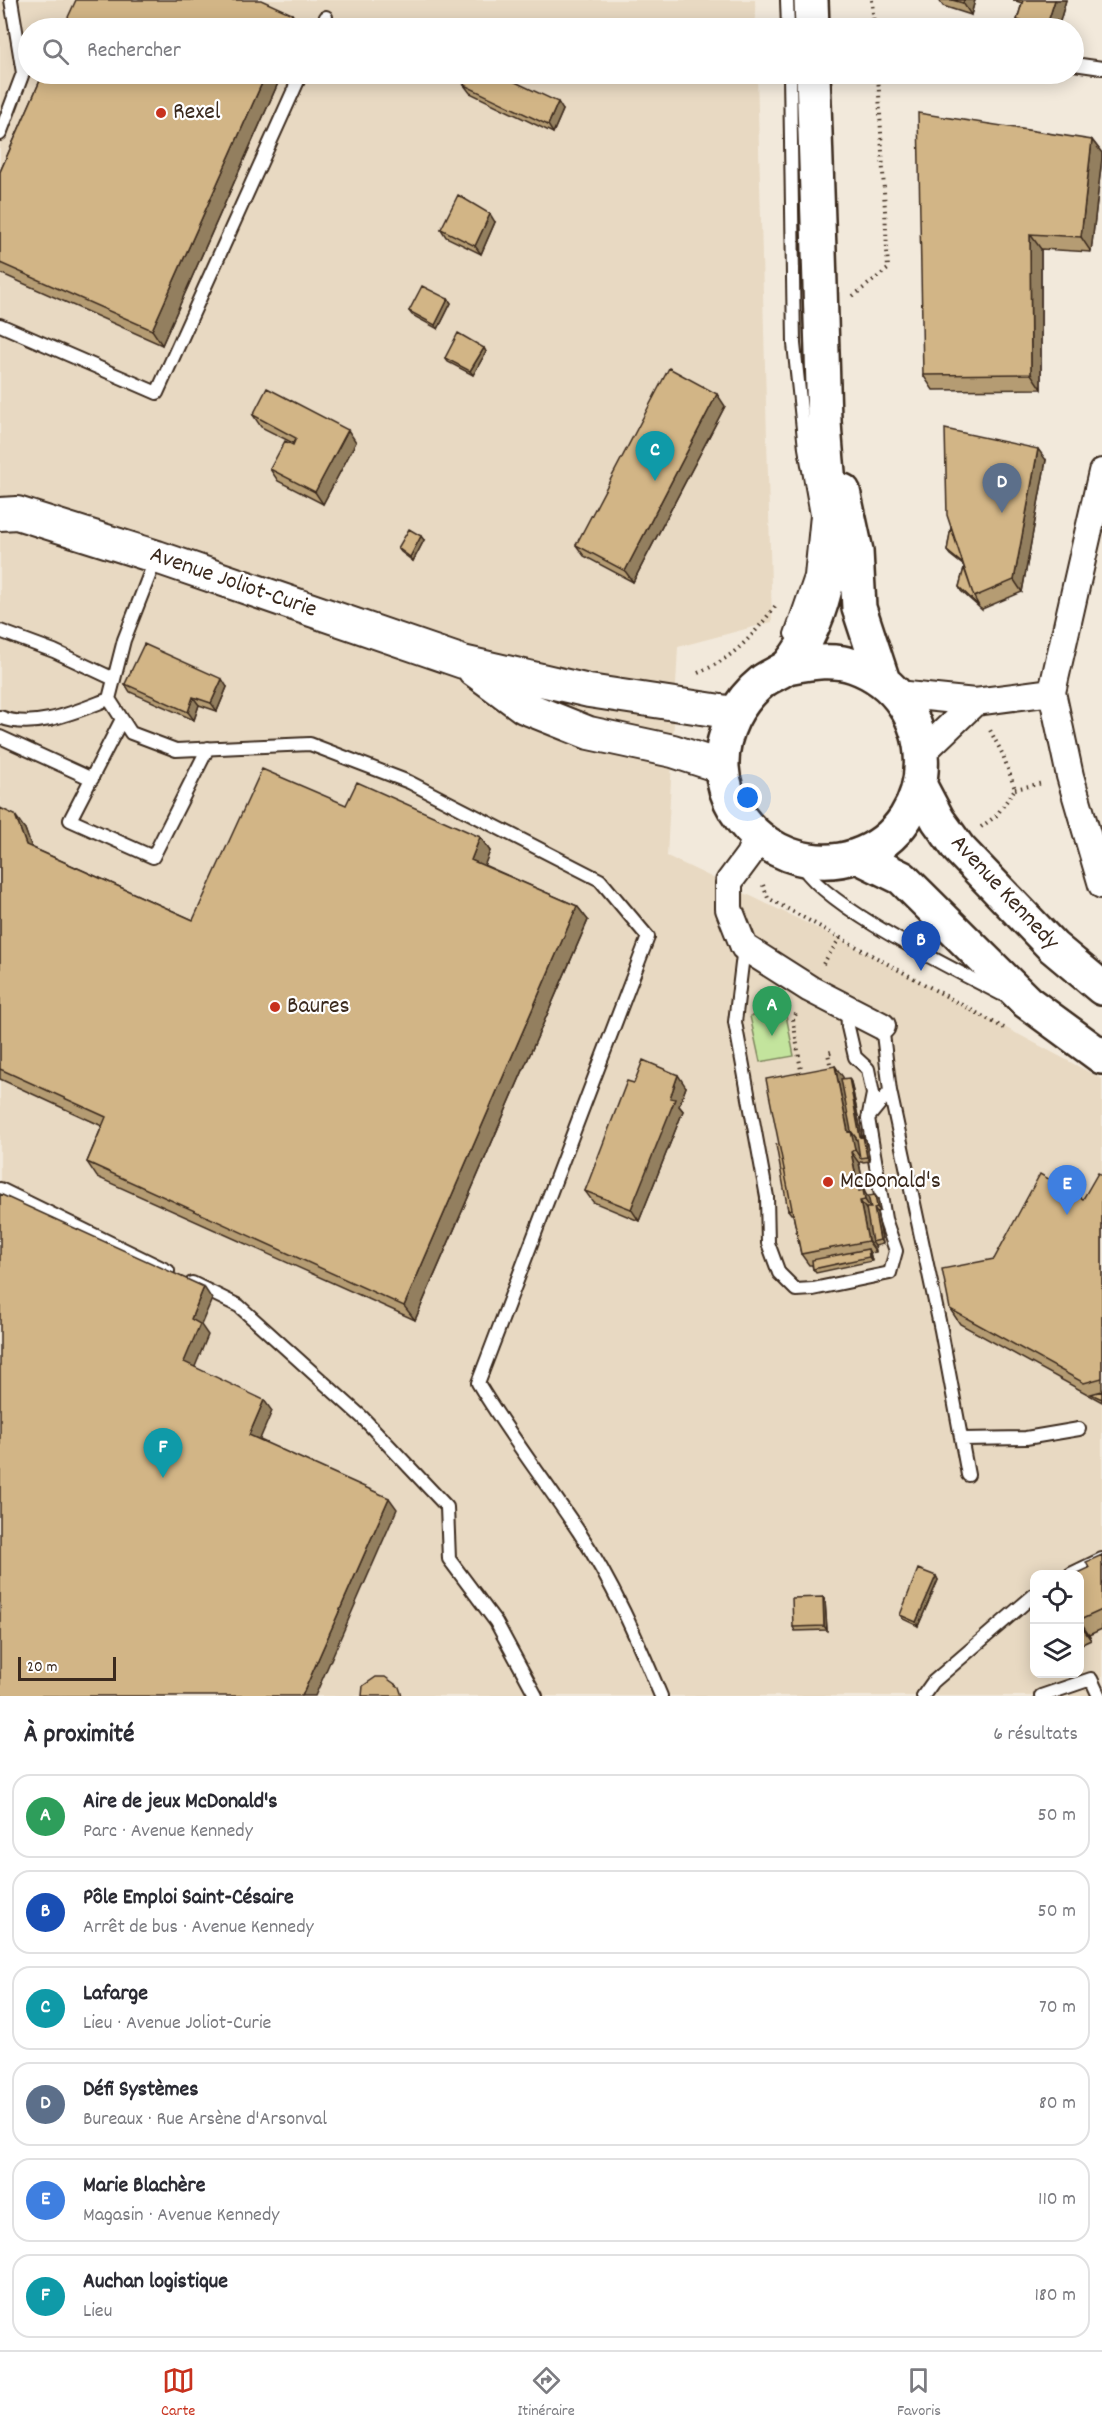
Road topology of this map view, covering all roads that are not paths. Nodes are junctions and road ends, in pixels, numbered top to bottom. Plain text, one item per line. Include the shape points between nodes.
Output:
1 (11, 0) edge
2 (788, 0) edge
3 (811, 0) edge
4 (788, 18) edge
5 (812, 18) edge
6 (18, 47) edge
7 (1084, 65) edge
8 (1102, 68) edge
9 (18, 84) edge
10 (296, 84) edge
11 (790, 84) edge
12 (813, 84) edge
13 (0, 134) edge
14 (0, 325) edge
15 (825, 441) junction
16 (1102, 472) edge
17 (0, 514) edge
18 (157, 557) junction
19 (0, 631) edge
20 (464, 662) junction
21 (779, 662) junction
22 (114, 679) junction
23 (890, 688) junction
24 (1052, 692) junction
25 (110, 699) junction
26 (975, 702) junction
27 (734, 713) junction
28 (0, 717) edge
29 (122, 719) junction
30 (0, 737) edge
31 (208, 748) junction
32 (922, 753) junction
33 (722, 767) junction
34 (92, 779) junction
35 (920, 786) junction
36 (753, 846) junction
37 (857, 856) junction
38 (798, 859) junction
39 (1102, 885) edge
40 (744, 947) junction
41 (1102, 988) edge
42 (847, 1008) junction
43 (1055, 1022) junction
44 (882, 1026) joint
45 (1102, 1057) edge
46 (890, 1091) junction
47 (868, 1118) junction
48 (0, 1190) edge
49 (1079, 1429) dead end
50 (962, 1439) junction
51 (968, 1475) dead end
52 (1102, 1559) edge
53 (1081, 1570) edge
54 (1030, 1599) edge
55 (536, 1696) edge
56 (661, 1696) edge
57 (923, 1696) edge
58 (1041, 1696) edge
59 (1099, 1696) edge

1 - 6 lane
2 - 4 lane
3 - 5 main road
7 - 8 lane
9 - 13 lane
10 - 14 lane via 157,393
11 - 21 lane via 794,344 817,515 811,576 796,625
12 - 15 main road
15 - 21 main road via 831,506 829,572 808,637
15 - 23 main road via 843,490 856,550 859,608
16 - 24 street
17 - 18 street, Avenue Joliot-Curie via 17,513
18 - 20 street, Avenue Joliot-Curie
18 - 22 lane via 124,640
19 - 22 lane
20 - 27 street, Avenue Joliot-Curie via 589,691
20 - 33 street, Avenue Joliot-Curie via 524,707 590,734 673,751
21 - 23 main road via 820,661 854,666
21 - 27 main road
22 - 25 lane
23 - 26 street
23 - 32 main road via 915,722
24 - 26 street
24 - 39 street via 1070,776
25 - 28 lane via 55,717 14,723
25 - 29 lane
26 - 32 street
27 - 33 main road via 724,739
29 - 31 lane via 131,733 176,750
29 - 34 lane
30 - 34 lane
31 - 34 lane via 153,857 70,820
31 - 56 lane via 310,744 409,782 600,880 648,937 478,1383 508,1434 580,1533 629,1620
32 - 35 main road
33 - 36 main road via 727,793
35 - 37 main road via 907,816 885,840
35 - 41 main road, Avenue Kennedy via 959,849 1053,947
36 - 38 main road
36 - 40 street via 729,882 729,909
37 - 38 main road via 828,862
37 - 43 main road via 902,878 1027,1002
38 - 43 lane via 805,874 862,917
40 - 42 street
40 - 47 lane via 735,1022 767,1197 768,1243 779,1273 796,1290 890,1273 896,1251 885,1219
42 - 44 street
42 - 47 lane via 855,1057 868,1069 873,1094
43 - 45 main road
44 - 46 lane
46 - 47 lane
46 - 50 lane
48 - 55 lane via 239,1306 363,1418 447,1507 449,1559 496,1622
49 - 50 lane via 1026,1438
50 - 51 lane
52 - 53 lane
54 - 57 lane via 933,1682
58 - 59 lane via 1091,1679

